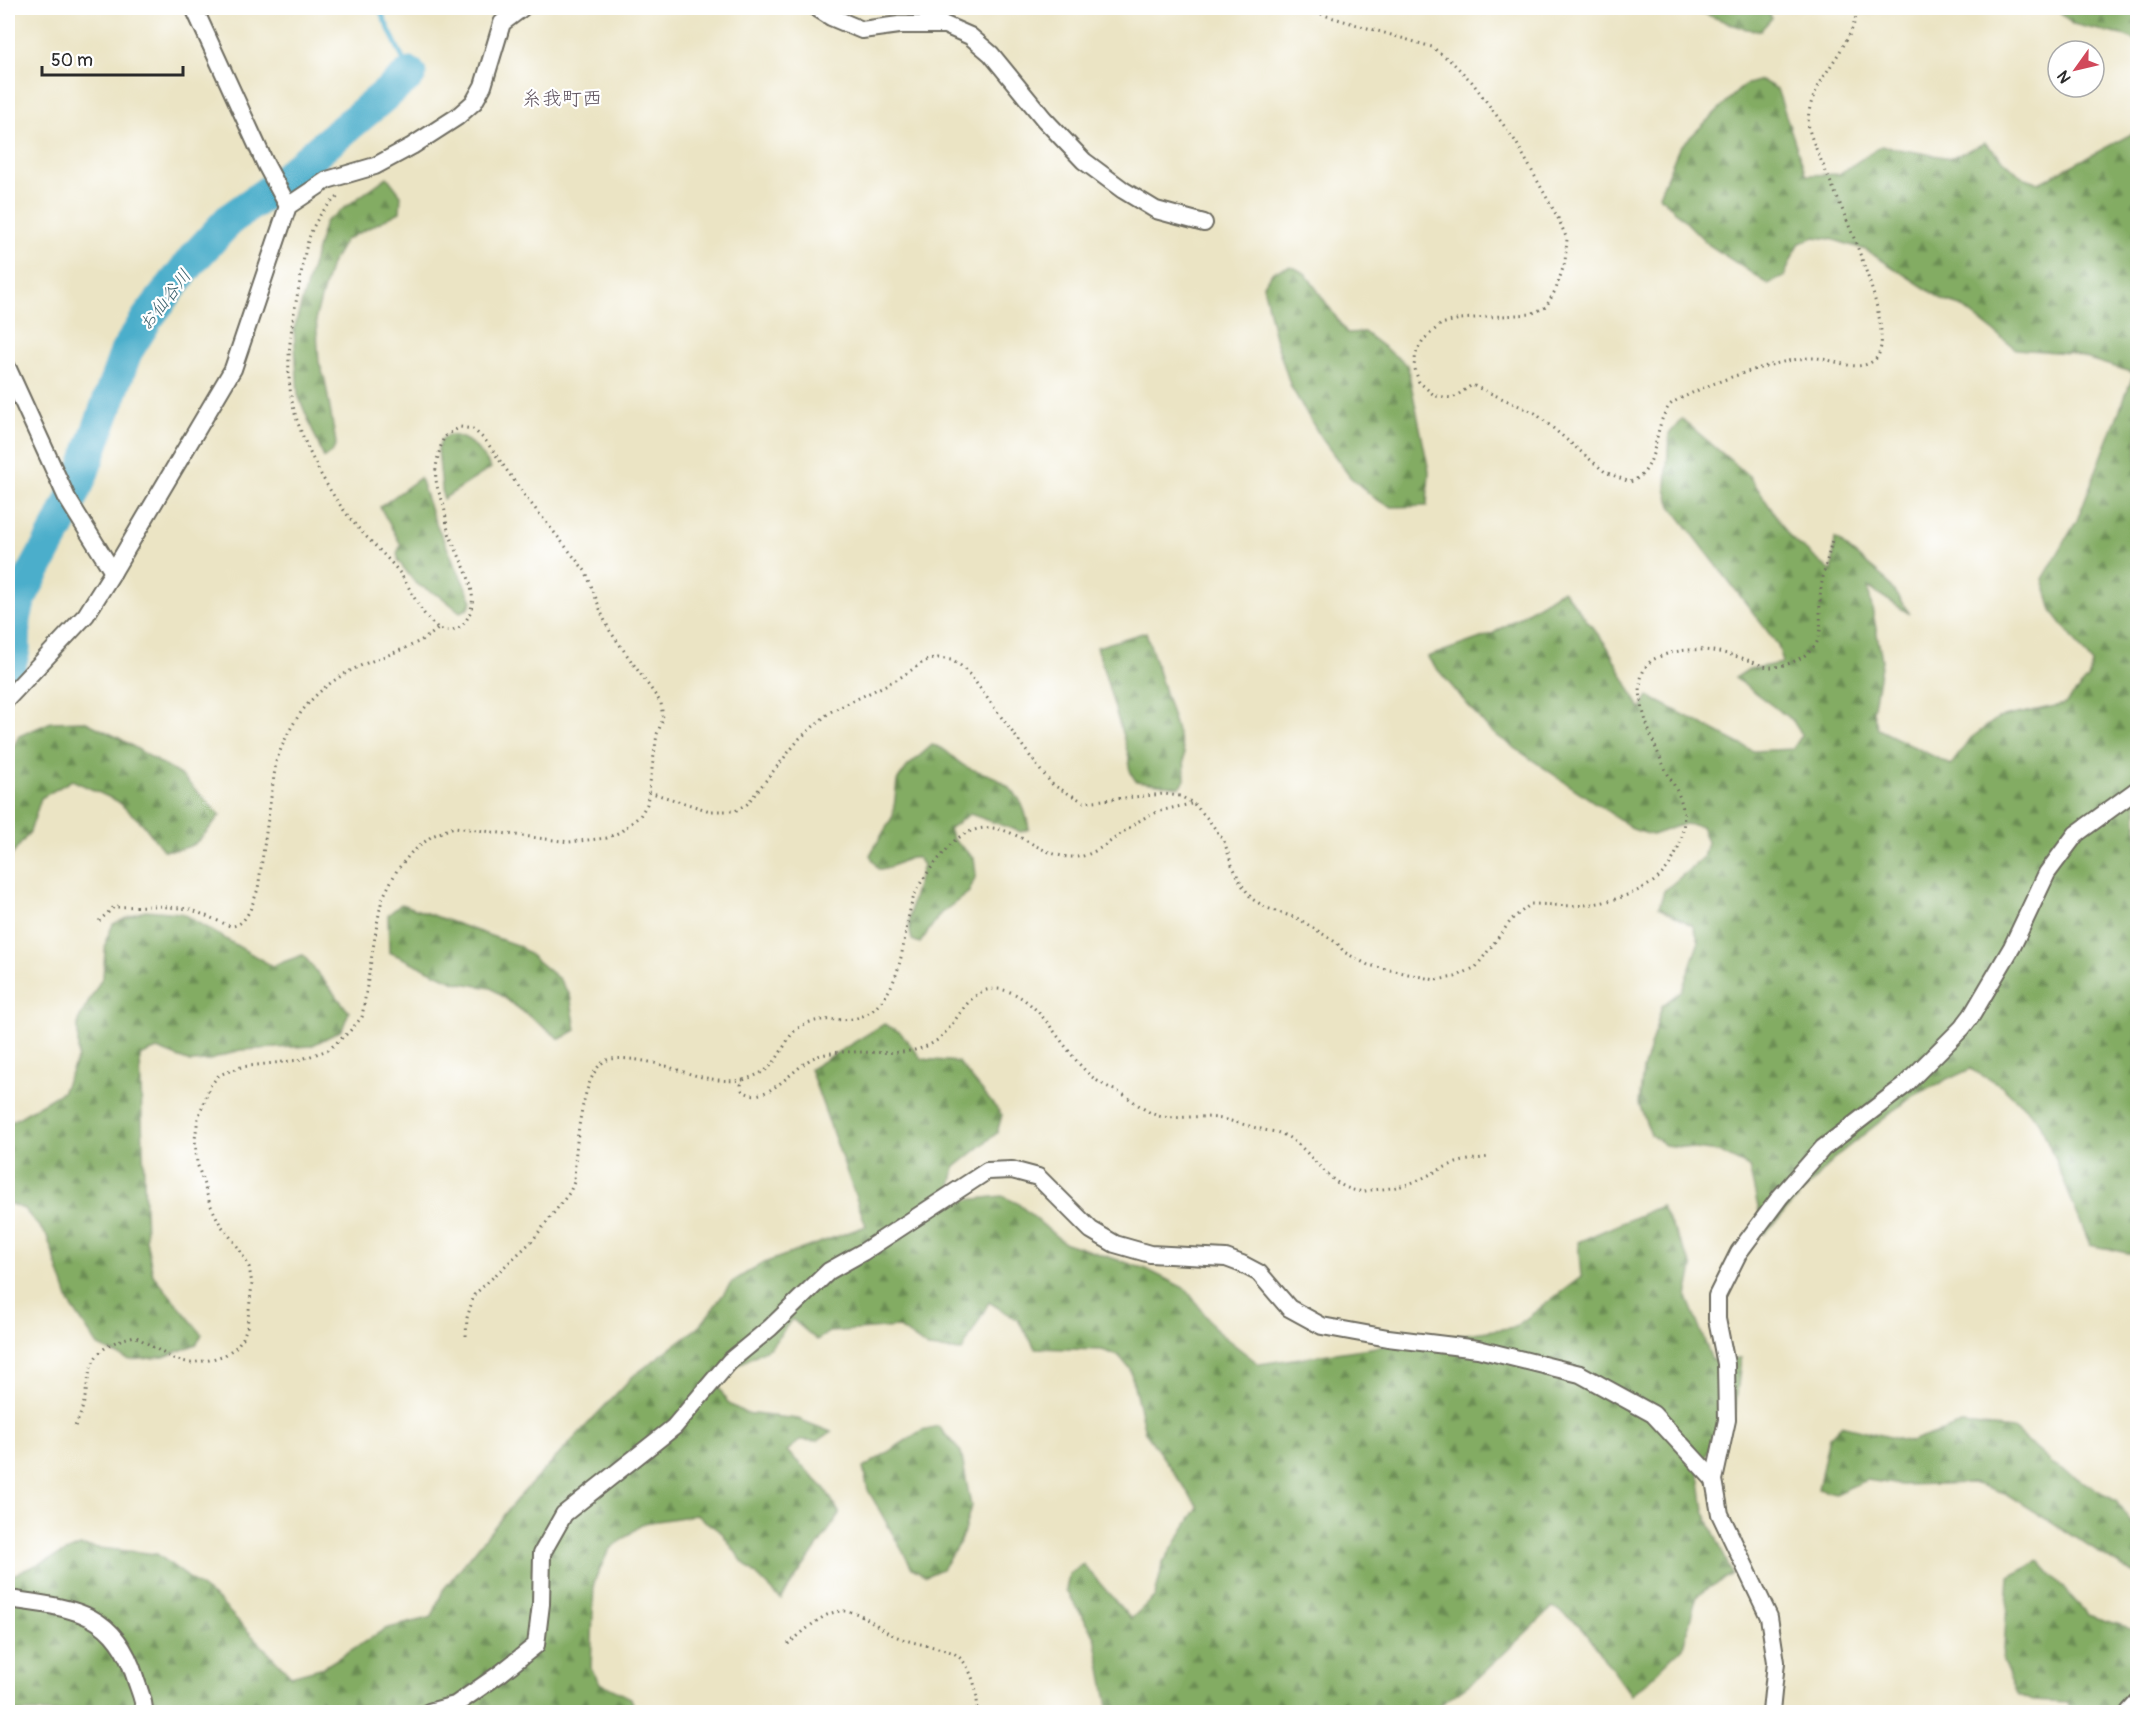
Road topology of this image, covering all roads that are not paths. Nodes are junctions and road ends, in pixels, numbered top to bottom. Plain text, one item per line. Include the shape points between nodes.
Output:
1 (194, 8) edge
2 (522, 8) edge
3 (817, 8) edge
4 (288, 206) junction
5 (1204, 223) dead end
6 (8, 369) edge
7 (114, 572) junction
8 (8, 699) edge
9 (2138, 789) edge
10 (1714, 1480) junction
11 (8, 1599) edge
12 (2138, 1702) edge
13 (144, 1713) edge
14 (429, 1713) edge
15 (1771, 1713) edge
16 (2129, 1713) edge

1 - 4 street
2 - 4 street via 502,23 483,86 474,102 457,117 375,166 327,180
3 - 5 street via 862,30 945,25 970,36 991,54 1084,161 1156,210
4 - 7 street via 233,369
6 - 7 street via 67,498
7 - 8 street via 86,615
9 - 10 street via 2076,834 2047,873 2012,947 1962,1028 1904,1086 1823,1148 1739,1252 1717,1296 1726,1365 1727,1420
10 - 14 street via 1653,1414 1580,1374 1478,1350 1322,1326 1289,1308 1259,1273 1242,1264 1226,1258 1149,1254 1115,1244 1091,1230 1038,1177 1012,1170 987,1171 829,1270 730,1361 674,1427 564,1514 542,1553 536,1645 455,1705
10 - 15 street via 1720,1514 1769,1617 1776,1662
11 - 13 street via 60,1606 97,1620 110,1630 131,1664
12 - 16 street

